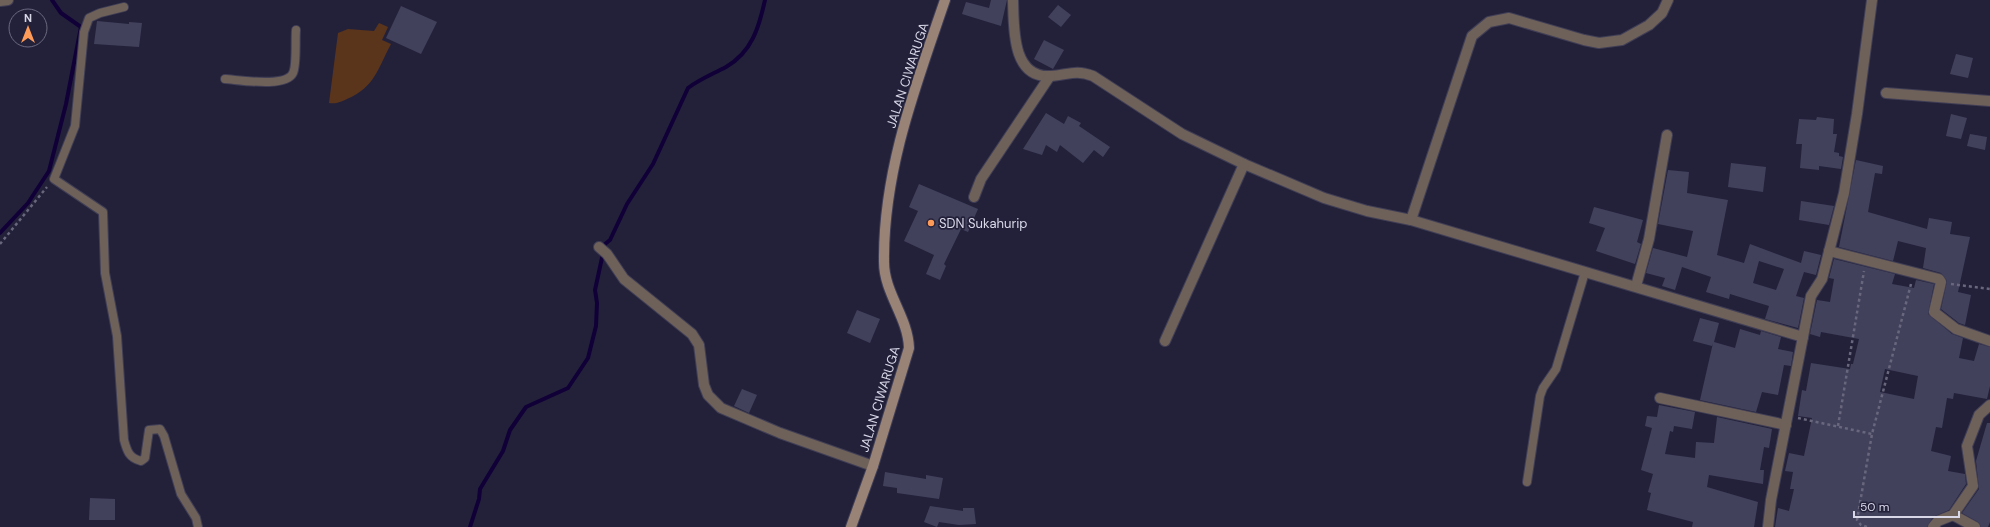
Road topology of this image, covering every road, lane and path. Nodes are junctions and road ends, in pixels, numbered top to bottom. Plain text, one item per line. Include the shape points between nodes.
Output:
1 (8, 0) edge
2 (946, 0) edge
3 (1013, 0) edge
4 (1668, 0) edge
5 (1872, 0) edge
6 (0, 1) edge
7 (124, 7) dead end
8 (296, 30) dead end
9 (1050, 76) junction
10 (225, 79) dead end
11 (1886, 93) dead end
12 (1990, 101) edge
13 (1667, 135) dead end
14 (1244, 164) junction
15 (54, 179) junction
16 (974, 197) dead end
17 (1411, 220) junction
18 (0, 244) edge
19 (599, 247) dead end
20 (1829, 251) junction
21 (1870, 261) junction
22 (1585, 272) junction
23 (1913, 273) junction
24 (1941, 282) junction
25 (1636, 286) junction
26 (1990, 288) edge
27 (1803, 337) junction
28 (1165, 341) dead end
29 (1990, 341) edge
30 (1660, 398) dead end
31 (1990, 405) edge
32 (1787, 420) junction
33 (1838, 426) junction
34 (1872, 434) junction
35 (873, 466) junction
36 (1527, 482) dead end
37 (1953, 515) junction
38 (198, 527) edge
39 (851, 527) edge
40 (1768, 527) edge
41 (1867, 527) edge
42 (1933, 527) edge
43 (1975, 527) edge

1 - 6 street
2 - 35 street, JALAN CIWARUGA via 906,114 894,168 884,262 887,284 909,334 909,348
3 - 9 street via 1015,42 1022,62 1033,72
4 - 17 street via 1662,12 1649,25 1622,40 1599,43 1509,18 1489,22 1472,36
5 - 20 street via 1844,193
7 - 15 lane via 88,18 84,32 75,126
8 - 10 lane via 294,72 289,79 280,82
9 - 14 street via 1078,72 1093,76 1182,134
9 - 16 street via 981,179
11 - 12 street
13 - 25 street via 1649,239
14 - 17 street via 1324,198 1366,211
14 - 28 street
15 - 18 path
15 - 38 lane via 103,212 105,273 117,336 124,440 128,453 133,459 141,461 145,458 149,430 160,429 181,494 196,518
17 - 22 street
19 - 35 street via 624,279 692,334 699,345 704,385 708,395 721,408 780,433
20 - 21 street
20 - 27 street via 1820,282 1811,296
21 - 23 street
21 - 33 path via 1864,271
22 - 25 street
22 - 36 lane via 1561,356 1540,396
23 - 24 street via 1939,278
23 - 34 path
24 - 26 path
24 - 29 street via 1934,312 1956,329
25 - 27 street
27 - 32 street
30 - 32 street
31 - 37 street via 1979,415 1967,446 1972,486
32 - 33 path
32 - 40 street
33 - 34 path
34 - 41 path via 1857,517 1861,525
35 - 39 street, JALAN CIWARUGA
37 - 42 street via 1938,521
37 - 43 street

